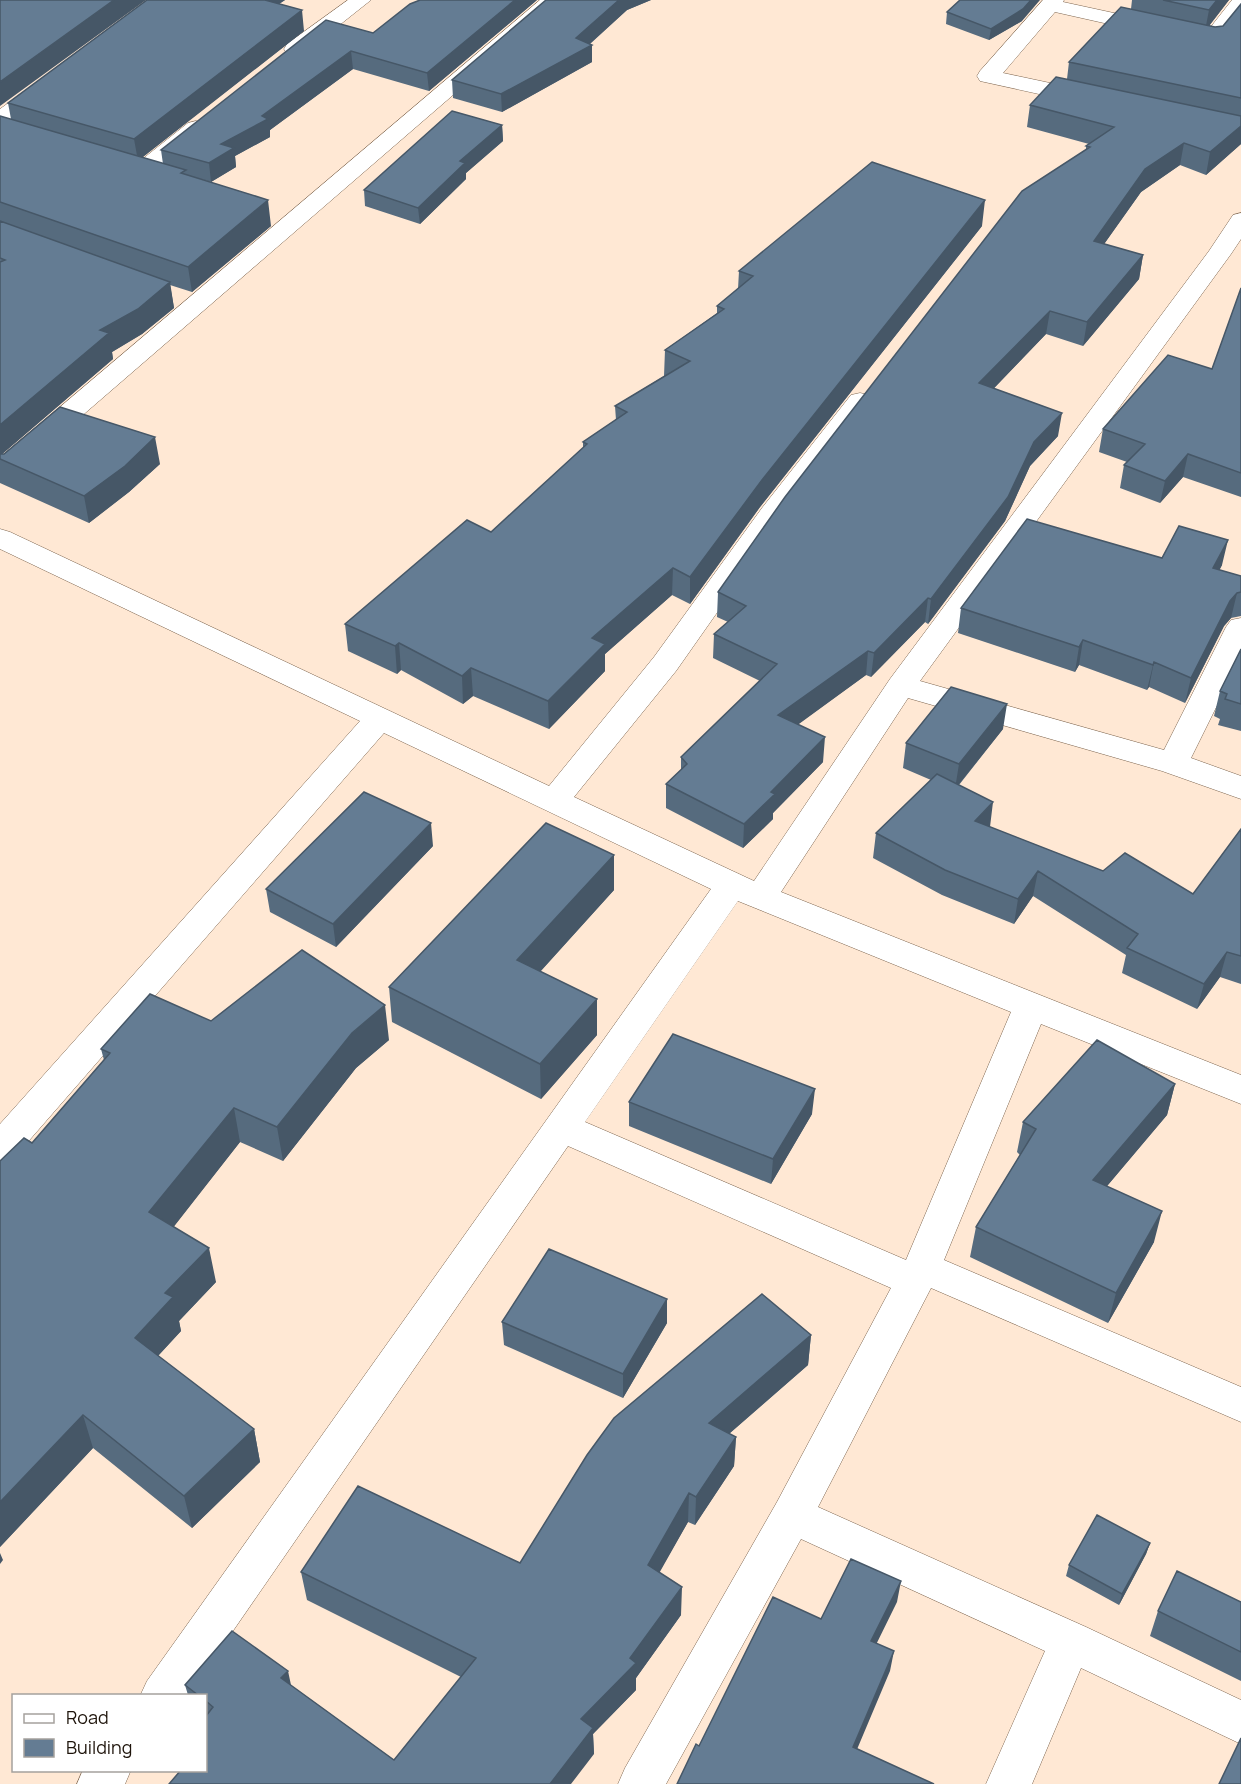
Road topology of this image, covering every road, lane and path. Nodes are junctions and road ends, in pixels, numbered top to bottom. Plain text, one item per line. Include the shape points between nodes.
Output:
1 (361, 0) edge
2 (553, 0) edge
3 (1052, 3) edge
4 (1241, 3) edge
5 (281, 60) edge
6 (66, 72) edge
7 (1114, 103) edge
8 (217, 111) edge
9 (0, 120) edge
10 (143, 170) edge
11 (1241, 220) edge
12 (1230, 257) edge
13 (874, 383) edge
14 (0, 472) edge
15 (0, 538) edge
16 (1241, 627) edge
17 (901, 686) junction
18 (380, 718) junction
19 (1173, 763) junction
20 (1241, 788) edge
21 (555, 801) junction
22 (746, 891) junction
23 (1030, 1005) junction
24 (1241, 1090) edge
25 (561, 1126) junction
26 (0, 1149) edge
27 (918, 1274) junction
28 (1241, 1405) edge
29 (792, 1515) junction
30 (1071, 1641) junction
31 (163, 1694) edge
32 (1241, 1723) edge
33 (641, 1784) edge
34 (1009, 1784) edge

1 - 5 street
2 - 14 street via 287,214 184,302
3 - 4 street via 1211,41
3 - 7 street via 988,76
6 - 9 street
8 - 10 street
11 - 12 street
12 - 17 street
13 - 21 street via 772,514 665,664
15 - 18 street
16 - 19 street
17 - 19 street
17 - 22 street
18 - 21 street
18 - 26 street
19 - 20 street
21 - 22 street
22 - 23 street
22 - 25 street
23 - 24 street
23 - 27 street
25 - 27 street
25 - 31 street
27 - 28 street
27 - 29 street
29 - 30 street
29 - 33 street
30 - 32 street
30 - 34 street

